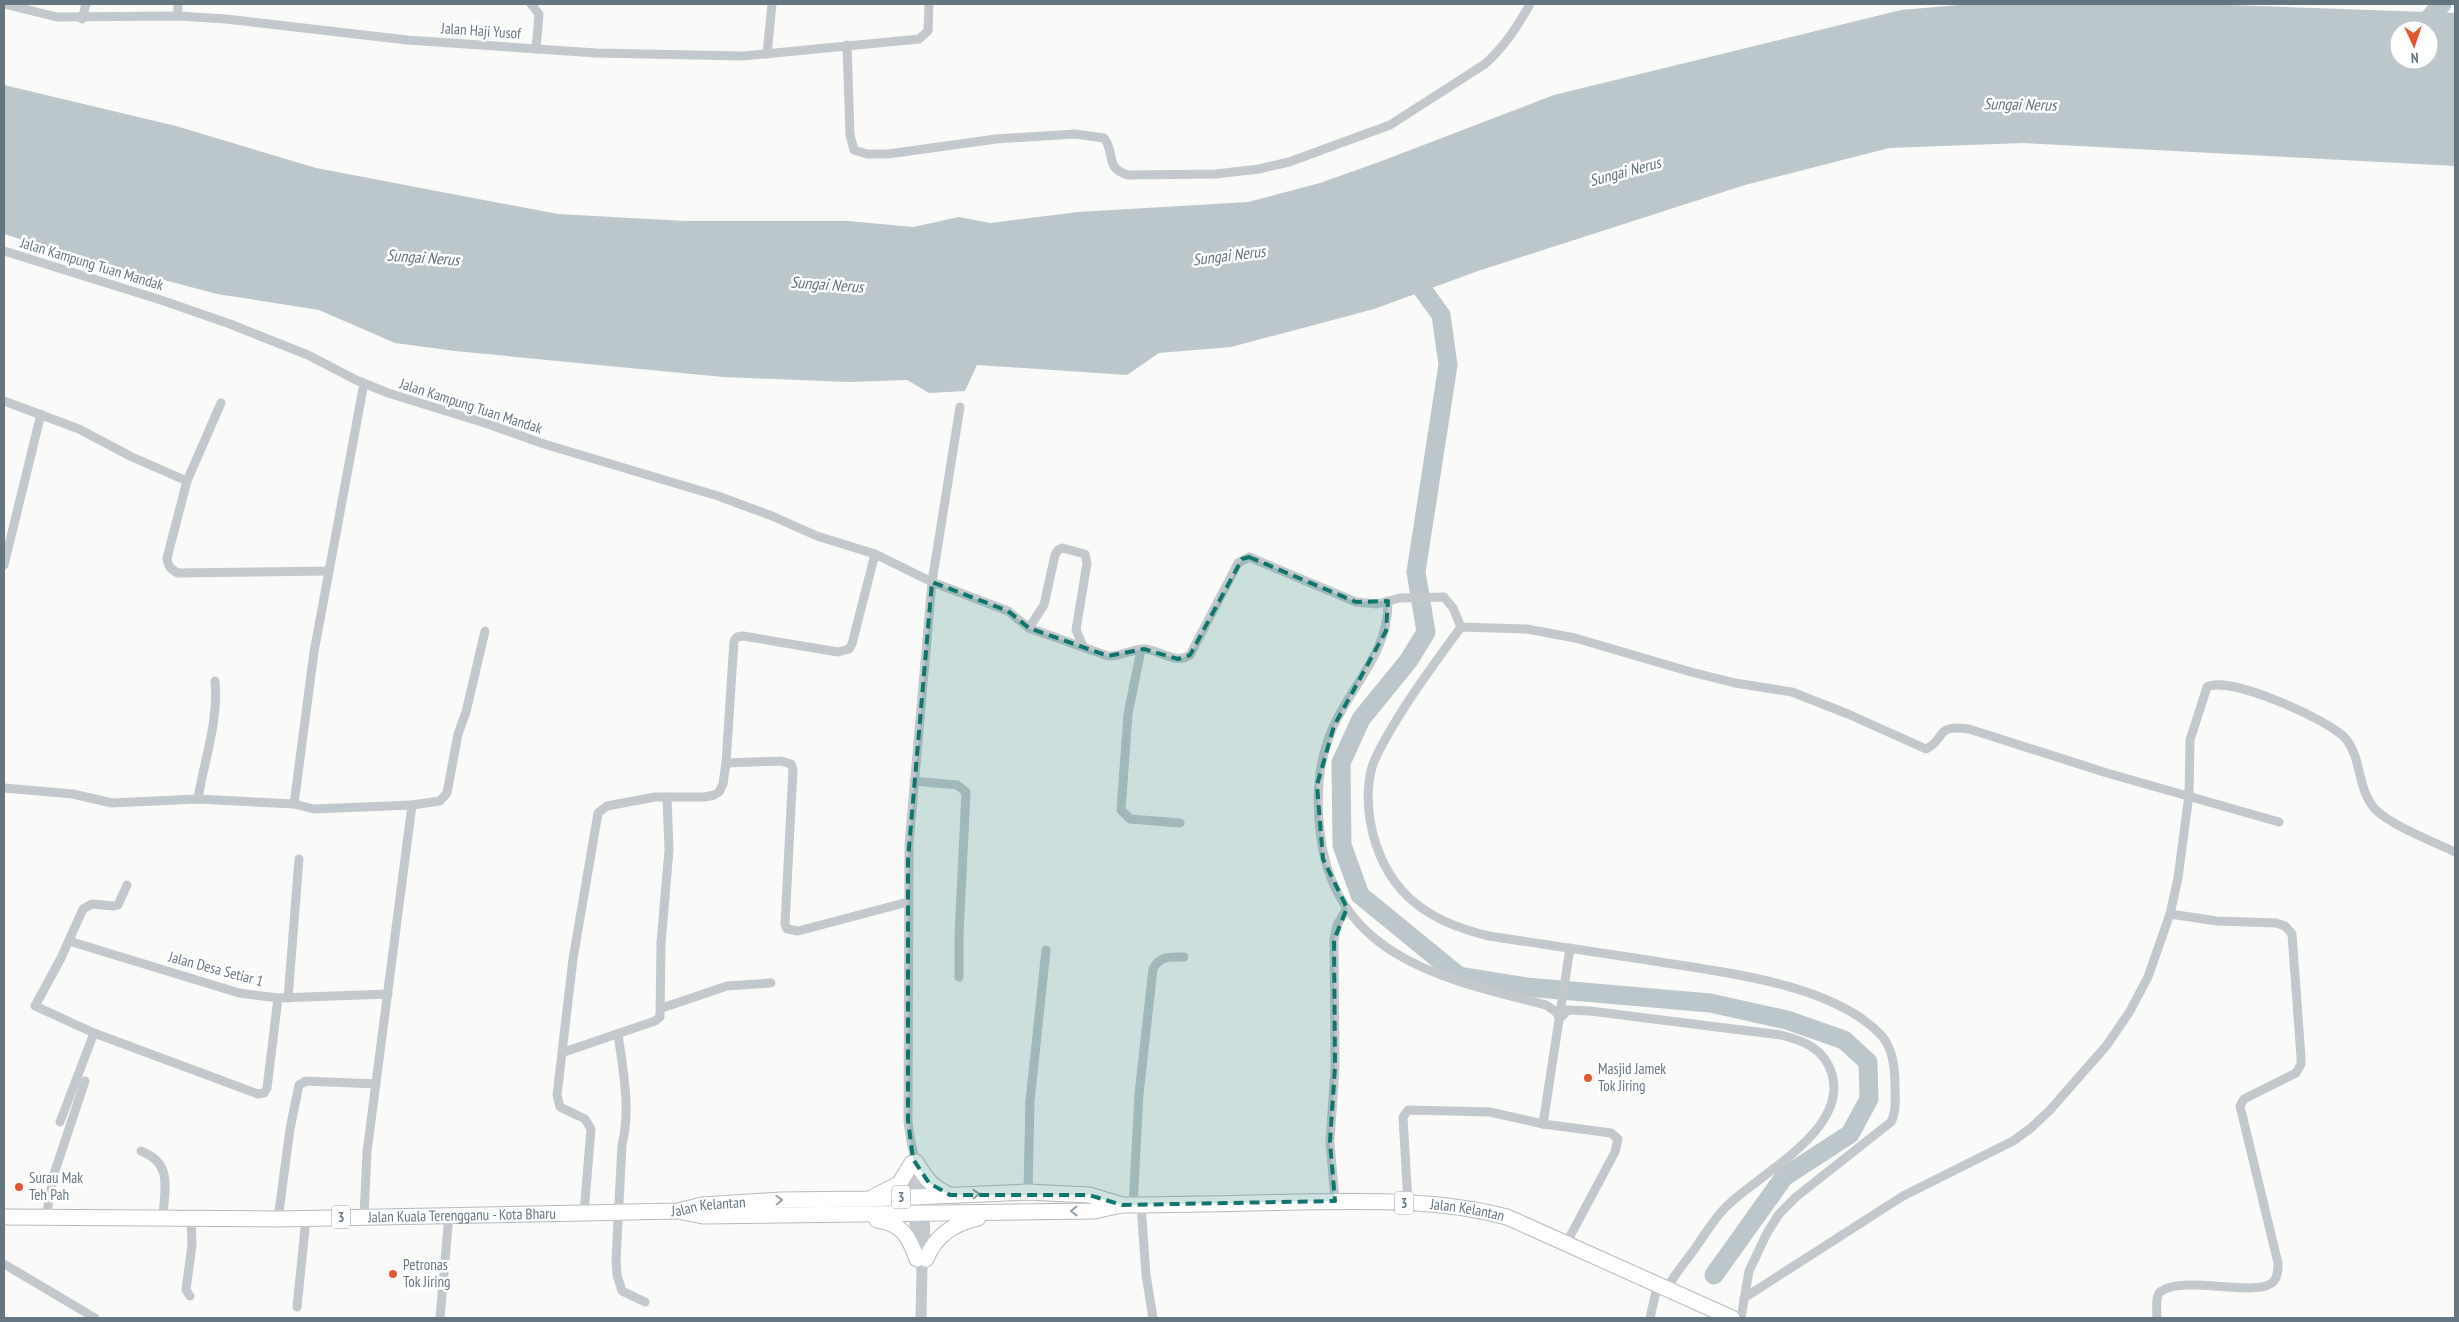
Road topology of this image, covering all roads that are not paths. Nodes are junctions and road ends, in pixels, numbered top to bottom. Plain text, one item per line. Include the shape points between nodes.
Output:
1 (4, 4) edge
2 (86, 4) edge
3 (178, 4) edge
4 (531, 4) edge
5 (772, 4) edge
6 (929, 4) edge
7 (1530, 4) edge
8 (22, 7) edge
9 (178, 16) junction
10 (82, 19) junction
11 (846, 45) junction
12 (536, 49) junction
13 (767, 54) junction
14 (4, 251) edge
15 (364, 383) junction
16 (4, 401) edge
17 (221, 403) dead end
18 (960, 407) dead end
19 (41, 414) junction
20 (187, 481) junction
21 (875, 554) junction
22 (4, 565) edge
23 (329, 571) junction
24 (932, 582) junction
25 (1388, 601) junction
26 (1461, 627) junction
27 (1029, 628) junction
28 (486, 631) dead end
29 (1083, 646) junction
30 (1141, 650) junction
31 (215, 681) dead end
32 (726, 763) junction
33 (914, 781) junction
34 (4, 788) edge
35 (2189, 795) junction
36 (667, 796) junction
37 (198, 799) junction
38 (294, 804) junction
39 (412, 805) junction
40 (2279, 822) dead end
41 (1180, 823) dead end
42 (2455, 852) edge
43 (299, 859) dead end
44 (128, 885) dead end
45 (908, 902) junction
46 (1347, 908) junction
47 (2170, 914) junction
48 (69, 941) junction
49 (1570, 948) junction
50 (1046, 950) dead end
51 (1184, 957) dead end
52 (959, 977) dead end
53 (771, 983) dead end
54 (388, 994) junction
55 (278, 998) junction
56 (288, 998) junction
57 (662, 1008) junction
58 (1560, 1014) junction
59 (94, 1034) junction
60 (618, 1034) junction
61 (564, 1052) junction
62 (85, 1081) dead end
63 (376, 1084) junction
64 (60, 1122) dead end
65 (1543, 1124) junction
66 (141, 1151) dead end
67 (914, 1161) junction
68 (1028, 1192) junction
69 (950, 1195) junction
70 (918, 1196) junction
71 (866, 1200) junction
72 (1334, 1201) junction
73 (1408, 1203) junction
74 (1132, 1205) junction
75 (678, 1211) junction
76 (618, 1212) junction
77 (1004, 1212) junction
78 (584, 1213) junction
79 (839, 1214) junction
80 (920, 1214) junction
81 (448, 1215) junction
82 (364, 1216) junction
83 (4, 1217) edge
84 (46, 1217) junction
85 (163, 1218) junction
86 (192, 1218) junction
87 (278, 1219) junction
88 (306, 1219) junction
89 (1567, 1242) junction
90 (922, 1261) junction
91 (4, 1264) edge
92 (1665, 1287) junction
93 (190, 1296) dead end
94 (1744, 1298) junction
95 (645, 1302) dead end
96 (297, 1307) dead end
97 (1729, 1317) edge
98 (95, 1318) edge
99 (440, 1318) edge
100 (921, 1318) edge
101 (1153, 1318) edge
102 (1650, 1318) edge
103 (2157, 1318) edge

1 - 8 street, Jalan Haji Yusof
2 - 10 street
3 - 9 street
4 - 12 street via 539,14
5 - 13 street
6 - 11 street, Jalan Haji Yusof via 928,31 920,39
7 - 11 street via 1506,44 1485,64 1390,125 1271,168 1216,174 1128,175 1113,166 1104,138 1074,134 996,139 888,154 859,153 854,150 850,135
8 - 10 street, Jalan Haji Yusof via 57,17
9 - 10 street, Jalan Haji Yusof
9 - 12 street, Jalan Haji Yusof via 406,40
11 - 13 street, Jalan Haji Yusof
12 - 13 street, Jalan Haji Yusof via 684,55
14 - 15 street, Jalan Kampung Tuan Mandak via 230,324 308,355
15 - 21 street, Jalan Kampung Tuan Mandak via 526,438 718,496 817,536
15 - 23 street
16 - 19 street
17 - 20 street
18 - 24 street
19 - 20 street
19 - 22 street
20 - 23 street via 167,558 171,570 178,573
21 - 24 street, Jalan Kampung Tuan Mandak
21 - 32 street via 849,649 838,652 736,637
23 - 38 street via 314,652
24 - 27 street, Jalan Kampung Tuan Mandak via 1008,611
24 - 33 street
25 - 26 street via 1444,597
25 - 30 street via 1377,604 1356,602 1249,557 1238,563 1190,655 1178,659
25 - 46 street via 1388,621 1379,649 1334,726 1319,769 1318,818 1323,859
26 - 35 street via 1527,629 1599,643 1691,672 1792,692 1840,710 1921,748 1930,748 1941,732 1948,729 1969,729 2100,771
26 - 49 street via 1375,758 1368,799 1373,836 1387,871 1414,903 1436,919 1488,936
27 - 29 street
27 - 29 street via 1044,605 1058,550 1081,552 1085,554 1087,563 1076,630
28 - 39 street via 458,734 447,793 440,801
29 - 30 street via 1116,656
30 - 41 street via 1128,714 1121,810 1130,819
31 - 37 street via 215,716
32 - 36 street via 723,784 714,795
32 - 45 street via 781,761 791,764 793,769 787,929 798,931
33 - 45 street
33 - 52 street via 957,786 966,792
34 - 37 street via 73,794 112,803
35 - 40 street
35 - 42 street via 2190,740 2202,698 2207,687 2226,684 2285,704 2338,731 2351,747 2364,789 2375,809
35 - 47 street
36 - 57 street via 669,850 661,943
36 - 61 street via 607,806 598,813 573,959
37 - 38 street
38 - 39 street via 314,809
39 - 54 street
43 - 56 street
44 - 48 street via 118,905 86,905
45 - 67 street via 908,1120
46 - 58 street via 1364,928 1401,958 1441,976 1546,1005
46 - 72 street via 1334,940 1335,1067 1330,1142
47 - 94 street via 2148,977 2120,1028 2090,1066 2031,1128 1998,1149 1903,1196
47 - 103 street via 2217,921 2276,922 2290,930 2297,982 2301,1064 2296,1073 2244,1099 2240,1106 2278,1262 2275,1280 2270,1285 2254,1288 2190,1286 2165,1290 2158,1297
48 - 55 street, Jalan Desa Setiar 1 via 239,992
48 - 59 street via 35,1006
49 - 58 street
49 - 94 street via 1721,972 1804,990 1846,1010 1880,1034 1887,1044 1895,1075 1891,1122 1779,1214 1749,1270
50 - 68 street via 1030,1101
51 - 74 street via 1162,958 1153,968 1139,1094
53 - 57 street via 727,986
54 - 56 street, Jalan Desa Setiar 1
54 - 63 street
55 - 56 street, Jalan Desa Setiar 1
55 - 59 street via 264,1093 258,1094
57 - 60 street via 660,1017 655,1021
58 - 65 street
58 - 92 street via 1568,1010 1590,1011 1781,1035 1811,1044 1831,1071 1832,1106 1820,1127 1727,1206
59 - 64 street
60 - 61 street
60 - 76 street via 626,1116
61 - 78 street via 558,1102 566,1111 585,1119 591,1129
62 - 84 street via 54,1174
63 - 82 street via 365,1172
63 - 87 street via 306,1081 299,1085
65 - 73 street via 1480,1111 1408,1110 1403,1117
65 - 89 street via 1611,1133 1618,1139 1615,1152
66 - 85 street via 161,1163 164,1171
67 - 69 highway via 929,1183
67 - 70 street
67 - 71 highway via 899,1184
69 -> 68 highway, Jalan Kelantan / 3
68 - 74 highway, Jalan Kelantan / 3 via 1090,1194
69 - 70 highway, Jalan Kelantan / 3
70 - 71 highway, Jalan Kelantan / 3
70 - 80 street
75 -> 71 highway, Jalan Kelantan / 3 via 702,1205 780,1200
72 - 73 highway, Jalan Kelantan / 3
72 - 74 highway, Jalan Kelantan / 3
73 - 89 highway, Jalan Kelantan / 3 via 1442,1203 1473,1208 1507,1217
74 -> 77 highway, Jalan Kelantan / 3 via 1094,1211
74 - 101 street
75 - 76 highway, Jalan Kuala Terengganu - Kota Bharu / 3
75 - 79 highway, Jalan Kelantan / 3 via 703,1216
76 - 78 highway, Jalan Kuala Terengganu - Kota Bharu / 3
76 - 95 street via 616,1268 620,1287
77 - 80 highway, Jalan Kelantan / 3
77 - 90 highway via 953,1227 933,1244
78 - 81 highway, Jalan Kuala Terengganu - Kota Bharu / 3
79 - 80 highway, Jalan Kelantan / 3
79 - 90 highway via 899,1226
80 - 90 street
81 - 82 highway, Jalan Kuala Terengganu - Kota Bharu / 3
81 - 99 street
82 - 88 highway, Jalan Kuala Terengganu - Kota Bharu / 3
83 - 84 highway, Jalan Kuala Terengganu - Kota Bharu / 3
84 - 85 highway, Jalan Kuala Terengganu - Kota Bharu / 3
85 - 86 highway, Jalan Kuala Terengganu - Kota Bharu / 3
86 - 87 highway, Jalan Kuala Terengganu - Kota Bharu / 3
86 - 93 street via 186,1290
87 - 88 highway, Jalan Kuala Terengganu - Kota Bharu / 3
88 - 96 street
89 - 92 highway, Jalan Kelantan / 3
90 - 100 street
91 - 98 street
92 - 97 highway, Jalan Kelantan / 3
92 - 102 street
94 - 97 street

